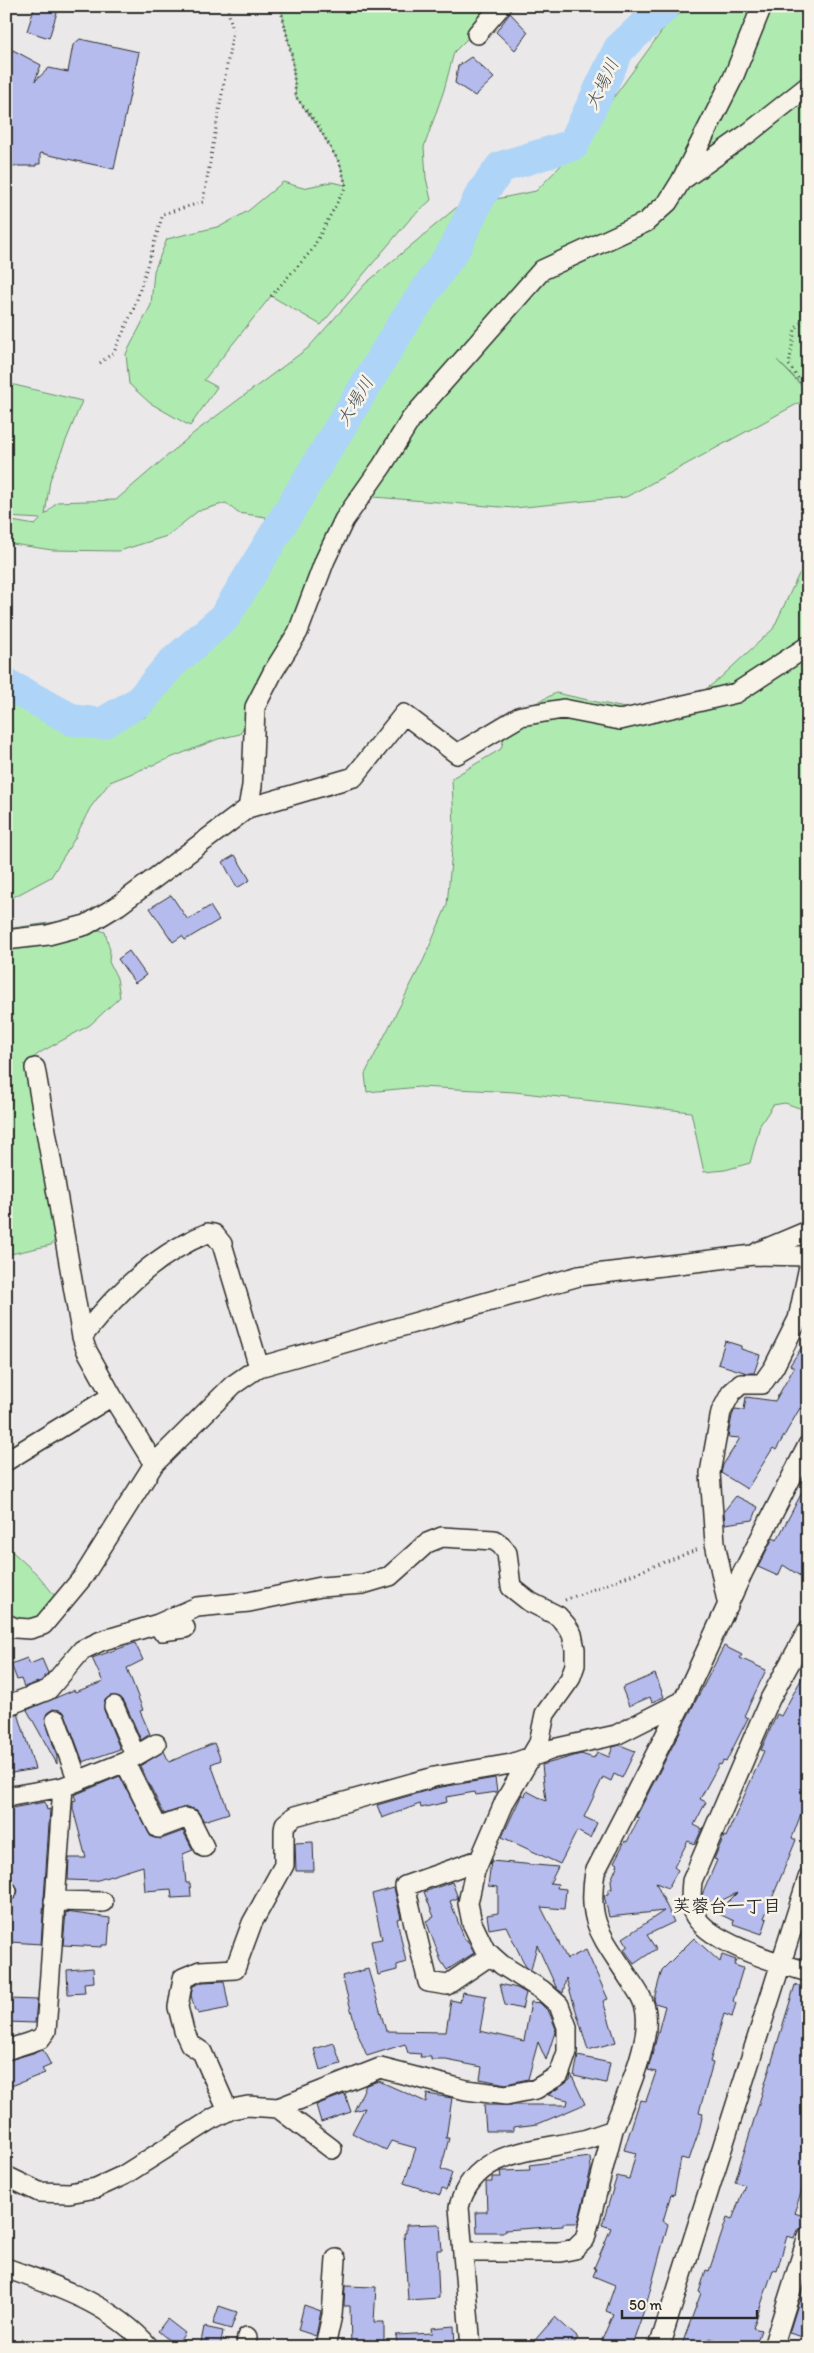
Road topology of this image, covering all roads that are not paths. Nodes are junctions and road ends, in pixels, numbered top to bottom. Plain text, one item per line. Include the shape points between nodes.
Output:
1 (501, 6) edge
2 (762, 6) edge
3 (477, 34) dead end
4 (808, 86) edge
5 (681, 181) junction
6 (808, 646) edge
7 (248, 808) junction
8 (6, 940) edge
9 (35, 1068) dead end
10 (808, 1231) edge
11 (753, 1255) junction
12 (808, 1256) edge
13 (808, 1271) edge
14 (82, 1337) junction
15 (259, 1366) junction
16 (112, 1396) junction
17 (808, 1445) edge
18 (6, 1461) edge
19 (154, 1464) junction
20 (728, 1606) junction
21 (6, 1624) edge
22 (158, 1624) junction
23 (185, 1628) dead end
24 (808, 1630) edge
25 (683, 1701) junction
26 (6, 1706) edge
27 (114, 1706) dead end
28 (56, 1720) dead end
29 (156, 1744) dead end
30 (533, 1755) junction
31 (130, 1759) junction
32 (70, 1784) junction
33 (6, 1797) edge
34 (204, 1847) dead end
35 (479, 1860) junction
36 (808, 1878) edge
37 (54, 1900) junction
38 (103, 1902) dead end
39 (491, 1955) junction
40 (780, 1963) junction
41 (808, 1972) edge
42 (6, 2050) edge
43 (278, 2108) junction
44 (228, 2111) junction
45 (613, 2130) junction
46 (332, 2149) dead end
47 (6, 2176) edge
48 (808, 2236) edge
49 (463, 2252) junction
50 (336, 2259) dead end
51 (6, 2268) edge
52 (149, 2347) edge
53 (325, 2347) edge
54 (471, 2347) edge
55 (659, 2347) edge
56 (773, 2347) edge

1 - 3 street
2 - 5 street via 733,78
4 - 5 street
5 - 7 street via 668,202 646,222 542,270 410,419 344,520 298,632 272,672 255,707
6 - 7 street via 736,694 620,720 564,709 520,716 457,754 404,714 354,777
7 - 8 street via 119,905 86,925 48,935
9 - 14 street
10 - 11 street
11 - 12 street
11 - 15 street via 580,1276
13 - 20 street via 798,1319 774,1367 762,1384 741,1384 731,1392 721,1412 710,1473 715,1543
14 - 15 street via 104,1309 164,1256 208,1233 214,1234 222,1244
14 - 16 street
15 - 19 street via 233,1385
16 - 18 street
16 - 19 street
17 - 20 street via 742,1572
19 - 21 street via 83,1577 52,1616 43,1625 30,1629
20 - 25 street
22 - 23 street via 162,1631
22 - 26 street via 82,1650 48,1690
22 - 30 street via 197,1607 363,1584 390,1576 427,1543 442,1537 494,1540 507,1553 511,1586 530,1602 558,1616 572,1634 575,1649 575,1665 570,1679 545,1714
24 - 40 street via 770,1699 692,1881 693,1912 702,1926 718,1938
25 - 30 street via 616,1735
25 - 45 street via 595,1872 592,1888 599,1932 641,1996 646,2014 645,2040
27 - 31 street
28 - 32 street
29 - 31 street
30 - 35 street via 512,1786
30 - 44 street via 512,1764 425,1779 295,1816 285,1824 284,1865 252,1923 235,1969 200,1971 183,1978 178,2007 184,2031 190,2044 202,2052
31 - 32 street
31 - 34 street via 158,1828 190,1819
32 - 33 street
32 - 37 street
35 - 39 street via 468,1903 472,1923 485,1950
35 - 39 street via 405,1886 428,1982 447,1985
36 - 40 street
37 - 38 street
37 - 42 street via 46,2031 40,2039
39 - 43 street via 542,1990 559,2006 567,2027 567,2052 559,2074 536,2089 506,2095 466,2090 380,2068
40 - 41 street
40 - 55 street
43 - 44 street via 248,2106
43 - 46 street
44 - 47 street via 124,2175 96,2188 69,2193 39,2192
45 - 49 street via 587,2139 519,2152 494,2161 478,2173 464,2190 459,2207
45 - 49 street via 585,2239 575,2249 560,2252
48 - 56 street
49 - 54 street
50 - 53 street via 332,2315
51 - 52 street via 62,2288 92,2303 123,2321

